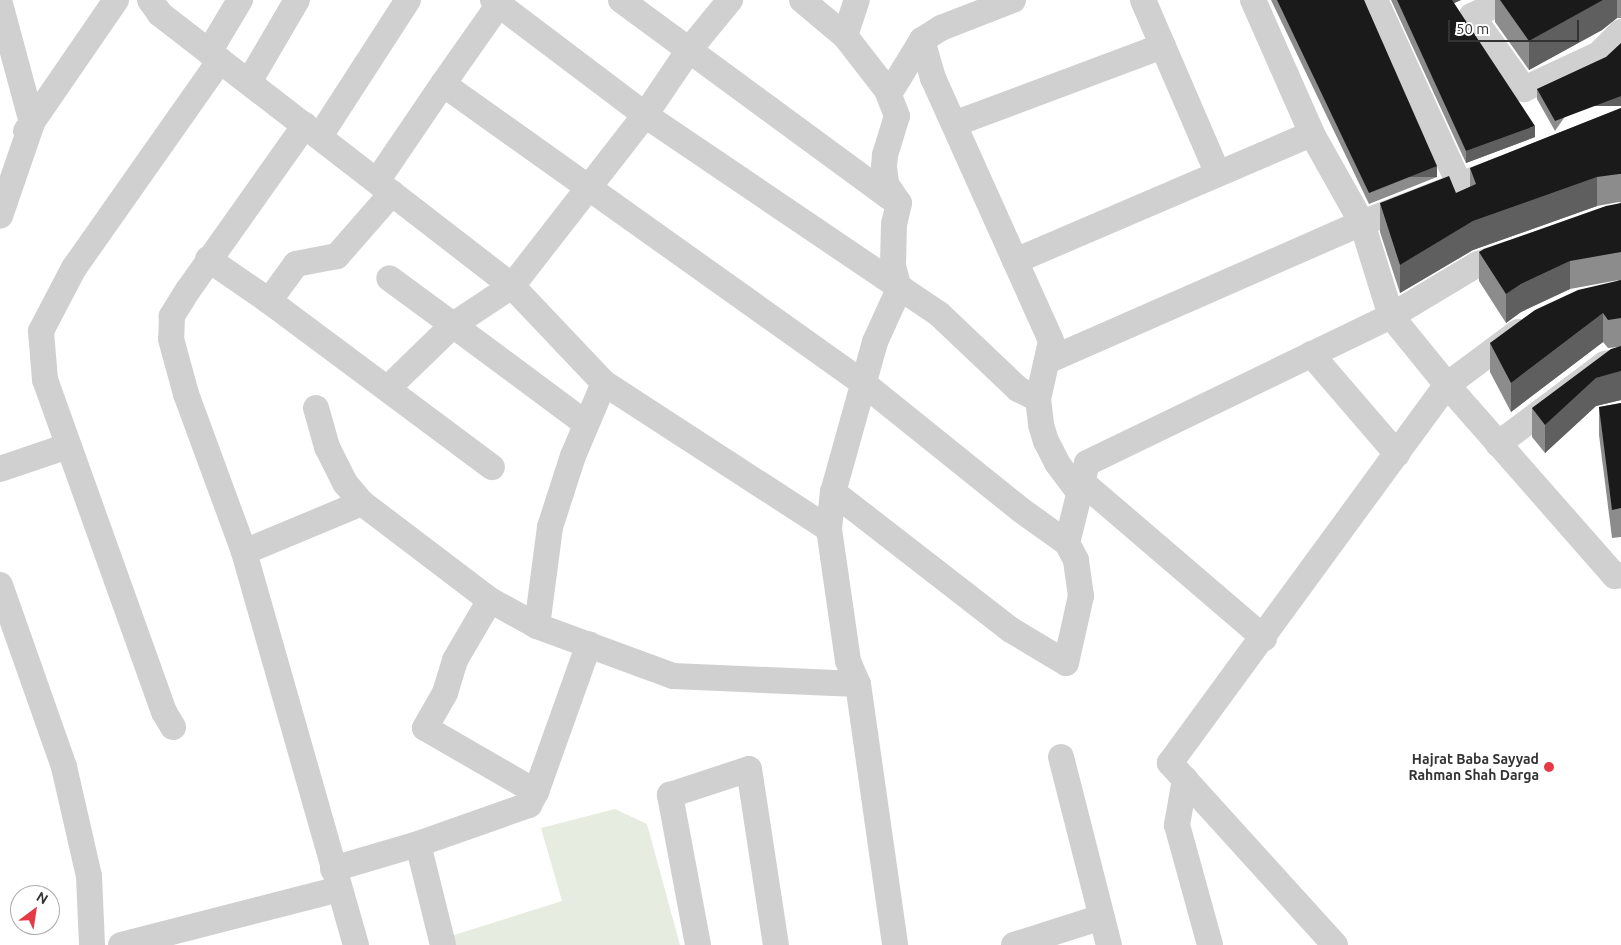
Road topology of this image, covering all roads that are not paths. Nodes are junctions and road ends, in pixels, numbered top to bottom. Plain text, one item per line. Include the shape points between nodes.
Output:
1 (116, 0) edge
2 (150, 0) edge
3 (240, 0) edge
4 (297, 0) edge
5 (408, 0) edge
6 (621, 0) edge
7 (730, 0) edge
8 (802, 0) edge
9 (857, 0) edge
10 (1013, 0) edge
11 (1143, 0) edge
12 (1254, 0) edge
13 (1376, 0) edge
14 (1506, 0) edge
15 (498, 1) edge
16 (0, 4) edge
17 (1621, 32) edge
18 (845, 36) junction
19 (922, 40) junction
20 (1163, 46) junction
21 (688, 50) junction
22 (215, 56) junction
23 (249, 82) junction
24 (443, 84) junction
25 (889, 94) junction
26 (645, 115) junction
27 (32, 123) junction
28 (954, 124) junction
29 (313, 130) junction
30 (1312, 134) junction
31 (1523, 161) edge
32 (0, 169) edge
33 (1218, 174) junction
34 (384, 186) junction
35 (1460, 186) junction
36 (587, 187) junction
37 (899, 204) junction
38 (0, 216) edge
39 (1362, 224) junction
40 (1532, 245) edge
41 (208, 259) junction
42 (1015, 261) junction
43 (390, 278) dead end
44 (512, 286) junction
45 (899, 289) junction
46 (269, 300) junction
47 (1391, 316) junction
48 (1542, 319) edge
49 (453, 325) junction
50 (1311, 354) junction
51 (1047, 361) junction
52 (1621, 361) edge
53 (604, 382) junction
54 (863, 383) junction
55 (1447, 385) junction
56 (388, 388) junction
57 (1038, 399) junction
58 (316, 408) dead end
59 (585, 423) junction
60 (1498, 444) junction
61 (68, 446) junction
62 (1397, 454) junction
63 (492, 467) dead end
64 (0, 469) edge
65 (1081, 488) junction
66 (832, 492) junction
67 (362, 503) junction
68 (829, 529) junction
69 (1067, 543) junction
70 (244, 552) junction
71 (1619, 578) edge
72 (0, 586) edge
73 (490, 600) junction
74 (537, 626) junction
75 (1264, 638) junction
76 (589, 644) junction
77 (849, 677) junction
78 (173, 728) dead end
79 (1061, 757) dead end
80 (1185, 778) junction
81 (536, 792) junction
82 (418, 844) junction
83 (336, 879) junction
84 (1102, 918) junction
85 (1327, 942) edge
86 (348, 943) edge
87 (774, 944) edge
88 (92, 945) edge
89 (122, 945) edge
90 (443, 945) edge
91 (698, 945) edge
92 (877, 945) edge
93 (895, 945) edge
94 (1014, 945) edge
95 (1109, 945) edge
96 (1210, 945) edge

1 - 27 street
2 - 22 street via 160,14
3 - 22 street
4 - 23 street
5 - 29 street
6 - 21 street
7 - 21 street
8 - 18 street
9 - 18 street
10 - 19 street via 942,28
11 - 20 street
12 - 30 street
13 - 35 street
14 - 17 street via 1472,16 1524,89 1599,54
15 - 24 street
15 - 26 street
16 - 27 street
18 - 25 street
19 - 25 street
19 - 28 street via 933,78
20 - 28 street
20 - 33 street
21 - 26 street
21 - 37 street
22 - 23 street
22 - 61 street via 74,268 41,331 45,380
23 - 29 street
24 - 34 street
24 - 36 street
25 - 37 street via 897,116 884,166 886,184
26 - 36 street
26 - 45 street
27 - 32 street
27 - 38 street
28 - 42 street
29 - 34 street
29 - 41 street
30 - 33 street
30 - 39 street
31 - 35 street
33 - 42 street
34 - 44 street
34 - 46 street via 337,256 296,264
35 - 39 street
36 - 44 street
36 - 54 street
37 - 45 street via 894,224 893,266
39 - 47 street
39 - 51 street
40 - 47 street via 1478,264
41 - 46 street
41 - 70 street via 172,316 171,339 186,394
42 - 51 street via 1051,341
43 - 49 street
44 - 49 street
44 - 53 street
45 - 54 street via 875,342
45 - 57 street via 939,314 1018,389
46 - 56 street
47 - 50 street
47 - 55 street
48 - 55 street via 1527,326
49 - 56 street
49 - 59 street
50 - 62 street
50 - 65 street via 1087,463
51 - 57 street
52 - 60 street via 1605,364
53 - 59 street
53 - 68 street
54 - 66 street
54 - 69 street
55 - 60 street
55 - 62 street
56 - 63 street
57 - 65 street via 1046,441 1058,463
58 - 67 street via 327,447 345,483
59 - 74 street via 550,527
60 - 71 street
61 - 64 street
61 - 78 street via 164,712
62 - 75 street
65 - 69 street
65 - 75 street
66 - 68 street
66 - 69 street via 1011,630 1066,663 1081,596 1076,560
67 - 70 street
67 - 73 street
68 - 77 street
70 - 83 street
72 - 88 street via 64,767 89,876
73 - 74 street
73 - 81 street via 455,660 445,693 425,728
74 - 76 street
75 - 80 street via 1170,763
76 - 77 street via 673,676
76 - 81 street
77 - 92 street
77 - 93 street
79 - 84 street
80 - 85 street
80 - 96 street via 1177,825
81 - 82 street via 529,805
82 - 83 street
82 - 90 street
83 - 86 street
83 - 89 street
84 - 94 street
84 - 95 street
87 - 91 street via 749,769 670,795

